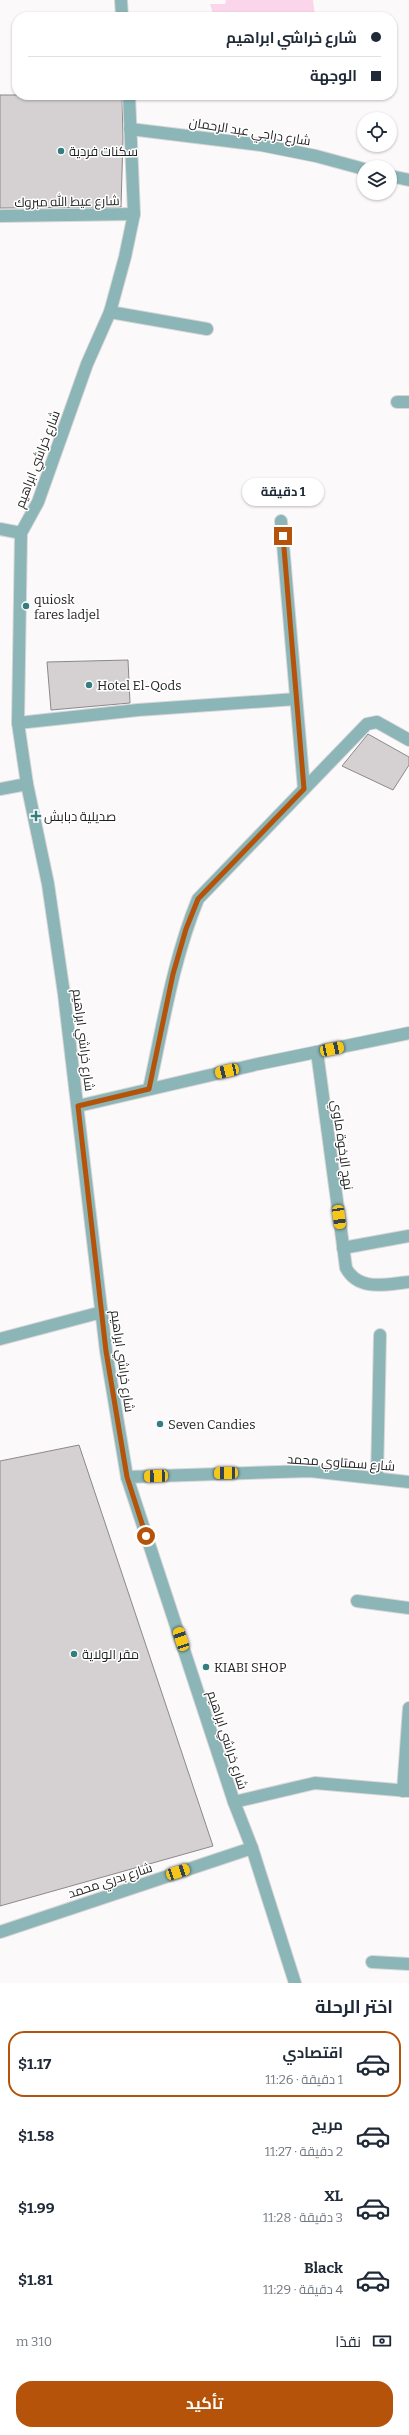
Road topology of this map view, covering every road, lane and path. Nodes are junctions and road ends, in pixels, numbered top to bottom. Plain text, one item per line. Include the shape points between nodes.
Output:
1 (121, 0) edge
2 (122, 12) edge
3 (129, 100) edge
4 (130, 129) junction
5 (357, 167) edge
6 (397, 177) edge
7 (409, 180) edge
8 (134, 214) junction
9 (0, 216) edge
10 (110, 312) junction
11 (207, 329) dead end
12 (281, 521) dead end
13 (0, 529) edge
14 (21, 533) junction
15 (296, 699) junction
16 (18, 723) junction
17 (409, 740) edge
18 (27, 784) junction
19 (0, 789) edge
20 (304, 789) junction
21 (409, 1033) edge
22 (317, 1052) junction
23 (149, 1089) junction
24 (78, 1106) junction
25 (409, 1236) edge
26 (343, 1248) junction
27 (409, 1282) edge
28 (102, 1312) junction
29 (380, 1335) dead end
30 (0, 1339) edge
31 (127, 1477) junction
32 (377, 1478) junction
33 (409, 1482) edge
34 (357, 1601) dead end
35 (409, 1608) edge
36 (409, 1708) edge
37 (406, 1791) edge
38 (234, 1802) junction
39 (252, 1848) junction
40 (0, 1932) edge
41 (372, 1962) dead end
42 (409, 1964) edge
43 (294, 1983) edge

1 - 2 street
3 - 4 street, شارع خراشي ابراهيم
4 - 5 street, شارع دراجي عبد الرحمان via 261,144
4 - 8 street, شارع خراشي ابراهيم
6 - 7 street
8 - 9 street, شارع عيط الله مبروك
8 - 10 street, شارع خراشي ابراهيم
10 - 11 street
10 - 14 street, شارع خراشي ابراهيم via 87,364 38,502
12 - 15 street
13 - 14 street
14 - 16 street, شارع خراشي ابراهيم
15 - 16 street via 138,710
15 - 20 street
16 - 18 street, شارع خراشي ابراهيم
17 - 20 street via 371,722 354,736
18 - 19 street
18 - 24 street, شارع خراشي ابراهيم via 48,884
20 - 23 street via 198,899 173,974
21 - 22 street
22 - 23 street
22 - 26 street, نهج الإخوة ماوي
23 - 24 street
24 - 28 street, شارع خراشي ابراهيم
25 - 26 street
26 - 27 street, نهج الإخوة ماوي via 346,1268 356,1281 374,1285
28 - 30 street
28 - 31 street, شارع خراشي ابراهيم
29 - 32 street
31 - 32 street, شارع سمتاوي محمد via 310,1471
31 - 38 street, شارع خراشي ابراهيم
32 - 33 street, شارع سمتاوي محمد
34 - 35 street
36 - 37 street
37 - 38 street via 315,1783
38 - 39 street, شارع خراشي ابراهيم
39 - 40 street, شارع بدري محمد
39 - 43 street, شارع خراشي ابراهيم
41 - 42 street

